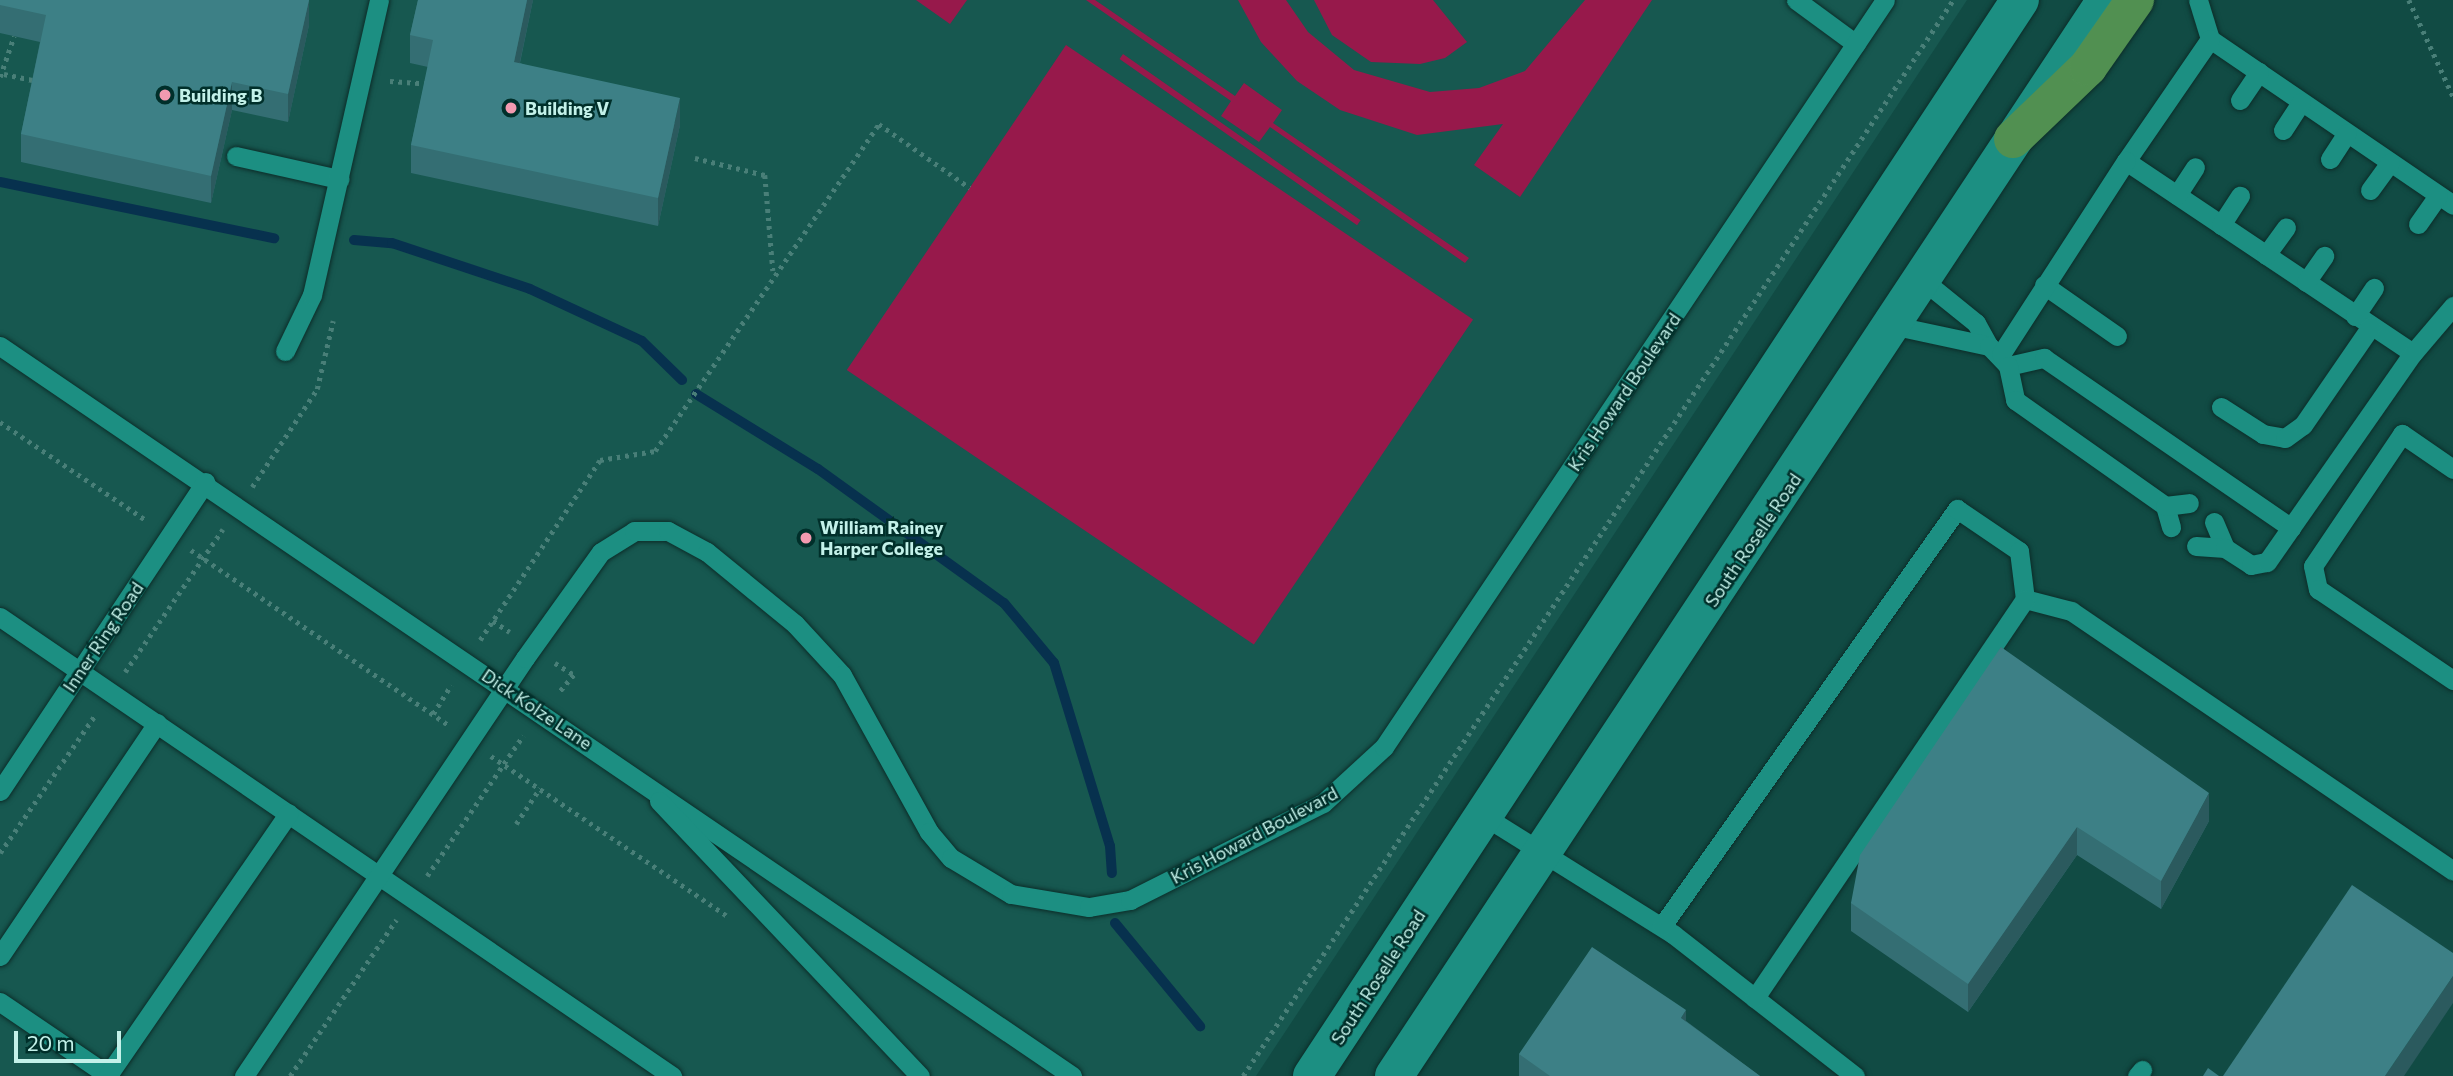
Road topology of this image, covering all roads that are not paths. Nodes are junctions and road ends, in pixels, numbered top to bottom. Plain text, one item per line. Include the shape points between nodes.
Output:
1 (379, 0) edge
2 (1796, 0) edge
3 (1885, 0) edge
4 (2020, 0) edge
5 (2106, 0) edge
6 (2135, 0) edge
7 (2198, 0) edge
8 (2210, 39) junction
9 (1856, 44) junction
10 (2259, 72) junction
11 (2240, 100) dead end
12 (2301, 102) junction
13 (2283, 130) dead end
14 (2347, 133) junction
15 (2012, 139) junction
16 (236, 156) dead end
17 (2330, 159) dead end
18 (2126, 161) junction
19 (2390, 162) junction
20 (2195, 167) dead end
21 (339, 179) junction
22 (2370, 190) dead end
23 (2177, 195) junction
24 (2240, 196) dead end
25 (2445, 200) edge
26 (2418, 224) dead end
27 (2221, 225) junction
28 (2286, 227) dead end
29 (2266, 255) junction
30 (2324, 256) dead end
31 (1924, 281) junction
32 (2306, 282) junction
33 (2044, 285) junction
34 (2374, 288) dead end
35 (2453, 306) edge
36 (2363, 321) junction
37 (1896, 326) junction
38 (2117, 336) dead end
39 (0, 346) edge
40 (285, 351) dead end
41 (2413, 353) junction
42 (1999, 355) junction
43 (2221, 407) dead end
44 (2453, 469) edge
45 (205, 482) junction
46 (2189, 503) dead end
47 (2165, 506) junction
48 (2214, 522) dead end
49 (2171, 527) dead end
50 (2291, 528) junction
51 (2196, 546) dead end
52 (2224, 548) junction
53 (2025, 599) junction
54 (0, 617) edge
55 (81, 671) junction
56 (2453, 680) edge
57 (505, 688) junction
58 (157, 723) junction
59 (635, 774) junction
60 (0, 790) edge
61 (289, 813) junction
62 (1484, 816) junction
63 (1542, 851) junction
64 (2453, 871) edge
65 (379, 875) junction
66 (1662, 926) junction
67 (0, 956) edge
68 (1755, 998) junction
69 (0, 1002) edge
70 (108, 1076) edge
71 (244, 1076) edge
72 (672, 1076) edge
73 (920, 1076) edge
74 (1072, 1076) edge
75 (1312, 1076) edge
76 (1394, 1076) edge
77 (1855, 1076) edge

1 - 21 lane
2 - 9 lane
3 - 9 lane, Kris Howard Boulevard
4 - 62 main road, South Roselle Road
5 - 15 main road, South Roselle Road
6 - 15 main road via 2088,67
7 - 8 lane
8 - 10 lane
8 - 18 lane
9 - 57 lane, Kris Howard Boulevard via 1384,747 1323,803 1129,900 1048,905 1011,894 951,858 929,832 842,675 745,580 668,531 634,531 601,552
10 - 11 lane
10 - 12 lane
12 - 13 lane
12 - 14 lane
14 - 17 lane
14 - 19 lane
15 - 31 main road, South Roselle Road
16 - 21 lane
18 - 23 lane
18 - 33 lane
19 - 22 lane
19 - 25 lane
20 - 23 lane
21 - 40 lane via 312,295
23 - 27 lane
24 - 27 lane
25 - 26 lane
27 - 29 lane
28 - 29 lane
29 - 32 lane
30 - 32 lane
31 - 37 main road, South Roselle Road
31 - 42 lane via 1976,323
32 - 36 lane
33 - 38 lane
33 - 42 lane
34 - 36 lane
35 - 41 lane
36 - 41 lane
36 - 43 lane via 2303,425 2285,438 2263,434
37 - 42 lane
37 - 63 main road, South Roselle Road
39 - 45 lane, Dick Kolze Lane
41 - 50 lane
42 - 47 lane via 2015,400
42 - 50 lane via 2044,358
44 - 56 lane via 2402,434 2313,566 2318,589
45 - 55 lane, Inner Ring Road
45 - 57 lane, Dick Kolze Lane
46 - 47 lane
47 - 49 lane
48 - 52 lane
50 - 52 lane via 2267,562 2251,565
51 - 52 lane
53 - 64 lane via 2071,611
53 - 66 lane via 2019,551 1957,509
53 - 68 lane
54 - 55 lane
55 - 58 lane
55 - 60 lane, Inner Ring Road
57 - 59 lane, Dick Kolze Lane
57 - 65 lane, Kris Howard Boulevard
58 - 61 lane
58 - 67 lane
59 - 73 lane
59 - 74 lane, Dick Kolze Lane
61 - 65 lane
61 - 70 lane
62 - 63 lane
62 - 75 main road, South Roselle Road
63 - 66 lane
63 - 76 main road, South Roselle Road
65 - 71 lane, Kris Howard Boulevard
65 - 72 lane
66 - 68 lane
68 - 77 lane
69 - 70 lane

